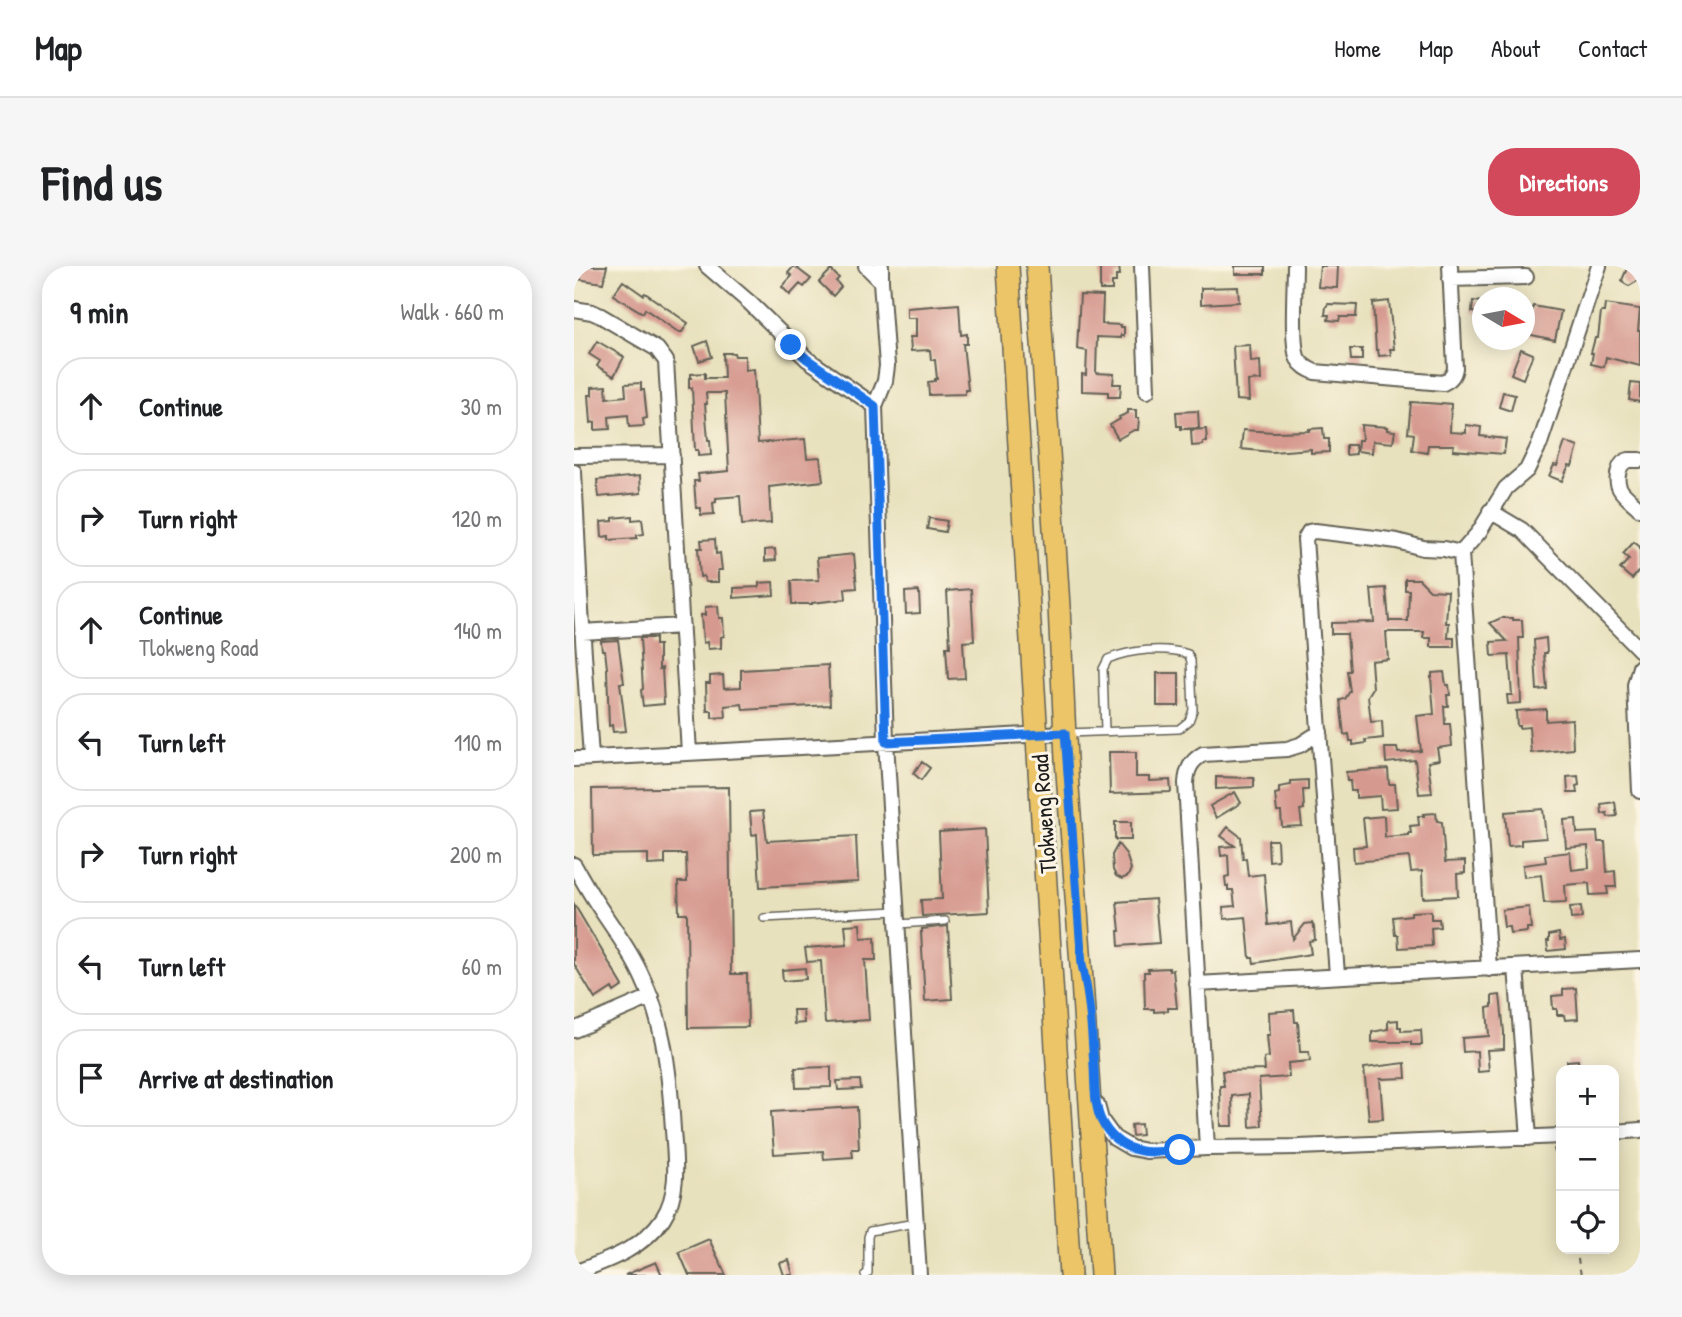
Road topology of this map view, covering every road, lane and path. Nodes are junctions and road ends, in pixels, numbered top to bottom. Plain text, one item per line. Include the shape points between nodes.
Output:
1 (707, 266) edge
2 (866, 266) edge
3 (1009, 266) edge
4 (1037, 266) edge
5 (1142, 266) edge
6 (1295, 266) edge
7 (1599, 266) edge
8 (1450, 272) edge
9 (881, 274) edge
10 (1526, 277) dead end
11 (574, 309) edge
12 (1147, 391) dead end
13 (875, 406) junction
14 (673, 454) junction
15 (574, 456) edge
16 (1640, 460) edge
17 (574, 472) edge
18 (1640, 509) edge
19 (1490, 511) junction
20 (1461, 553) junction
21 (577, 596) edge
22 (682, 626) junction
23 (582, 632) junction
24 (1640, 650) edge
25 (1640, 667) edge
26 (1105, 731) junction
27 (1320, 732) junction
28 (1065, 733) junction
29 (1036, 734) junction
30 (886, 742) junction
31 (689, 752) junction
32 (591, 757) junction
33 (574, 759) edge
34 (1640, 790) edge
35 (574, 866) edge
36 (897, 917) junction
37 (764, 918) dead end
38 (945, 921) dead end
39 (1640, 960) edge
40 (1082, 965) junction
41 (1516, 967) junction
42 (1489, 969) junction
43 (1337, 975) junction
44 (1197, 984) junction
45 (651, 998) junction
46 (574, 1030) edge
47 (1640, 1130) edge
48 (1619, 1132) edge
49 (1556, 1136) edge
50 (1529, 1138) junction
51 (1207, 1148) junction
52 (915, 1223) junction
53 (1577, 1254) edge
54 (574, 1273) edge
55 (865, 1275) edge
56 (919, 1275) edge
57 (1070, 1275) edge
58 (1101, 1275) edge
59 (1581, 1275) edge

1 - 13 street via 807,359
2 - 9 street
3 - 29 main road, Tlokweng Road
4 - 28 main road, Tlokweng Road
5 - 12 street
6 - 8 street via 1295,344 1299,362 1306,368 1443,383 1455,373
7 - 19 street via 1540,443 1527,470 1506,488
8 - 10 street
9 - 13 street via 887,366
11 - 14 street via 601,316 662,354 668,371
13 - 30 street
14 - 15 street
14 - 22 street
16 - 18 street via 1623,463 1618,481
17 - 21 street
19 - 20 street
19 - 24 street via 1522,530
20 - 27 street via 1353,534 1309,532 1305,546
20 - 42 street
21 - 23 street
22 - 23 street
22 - 31 street
23 - 32 street
25 - 34 street via 1635,685
26 - 26 lane via 1103,669 1108,659 1123,653 1175,649 1188,654 1193,710 1189,720 1179,729
26 - 28 lane
27 - 43 street
27 - 44 street via 1292,748 1203,754 1190,765 1186,783
28 - 29 street
28 - 40 main road, Tlokweng Road
29 - 30 street
29 - 57 main road, Tlokweng Road
30 - 31 street
30 - 36 street
31 - 32 street
32 - 33 street
35 - 45 street via 622,940
36 - 37 lane
36 - 38 lane
36 - 52 street
39 - 41 street
40 - 51 street via 1097,1105 1110,1134 1137,1150
40 - 58 main road, Tlokweng Road
41 - 42 street
41 - 50 street
42 - 43 street
43 - 44 street
44 - 51 street
45 - 46 street
45 - 54 street via 670,1081 674,1191 648,1236 622,1254
47 - 48 street
49 - 50 street
50 - 51 street
52 - 55 lane via 870,1231
52 - 56 street
53 - 59 path

